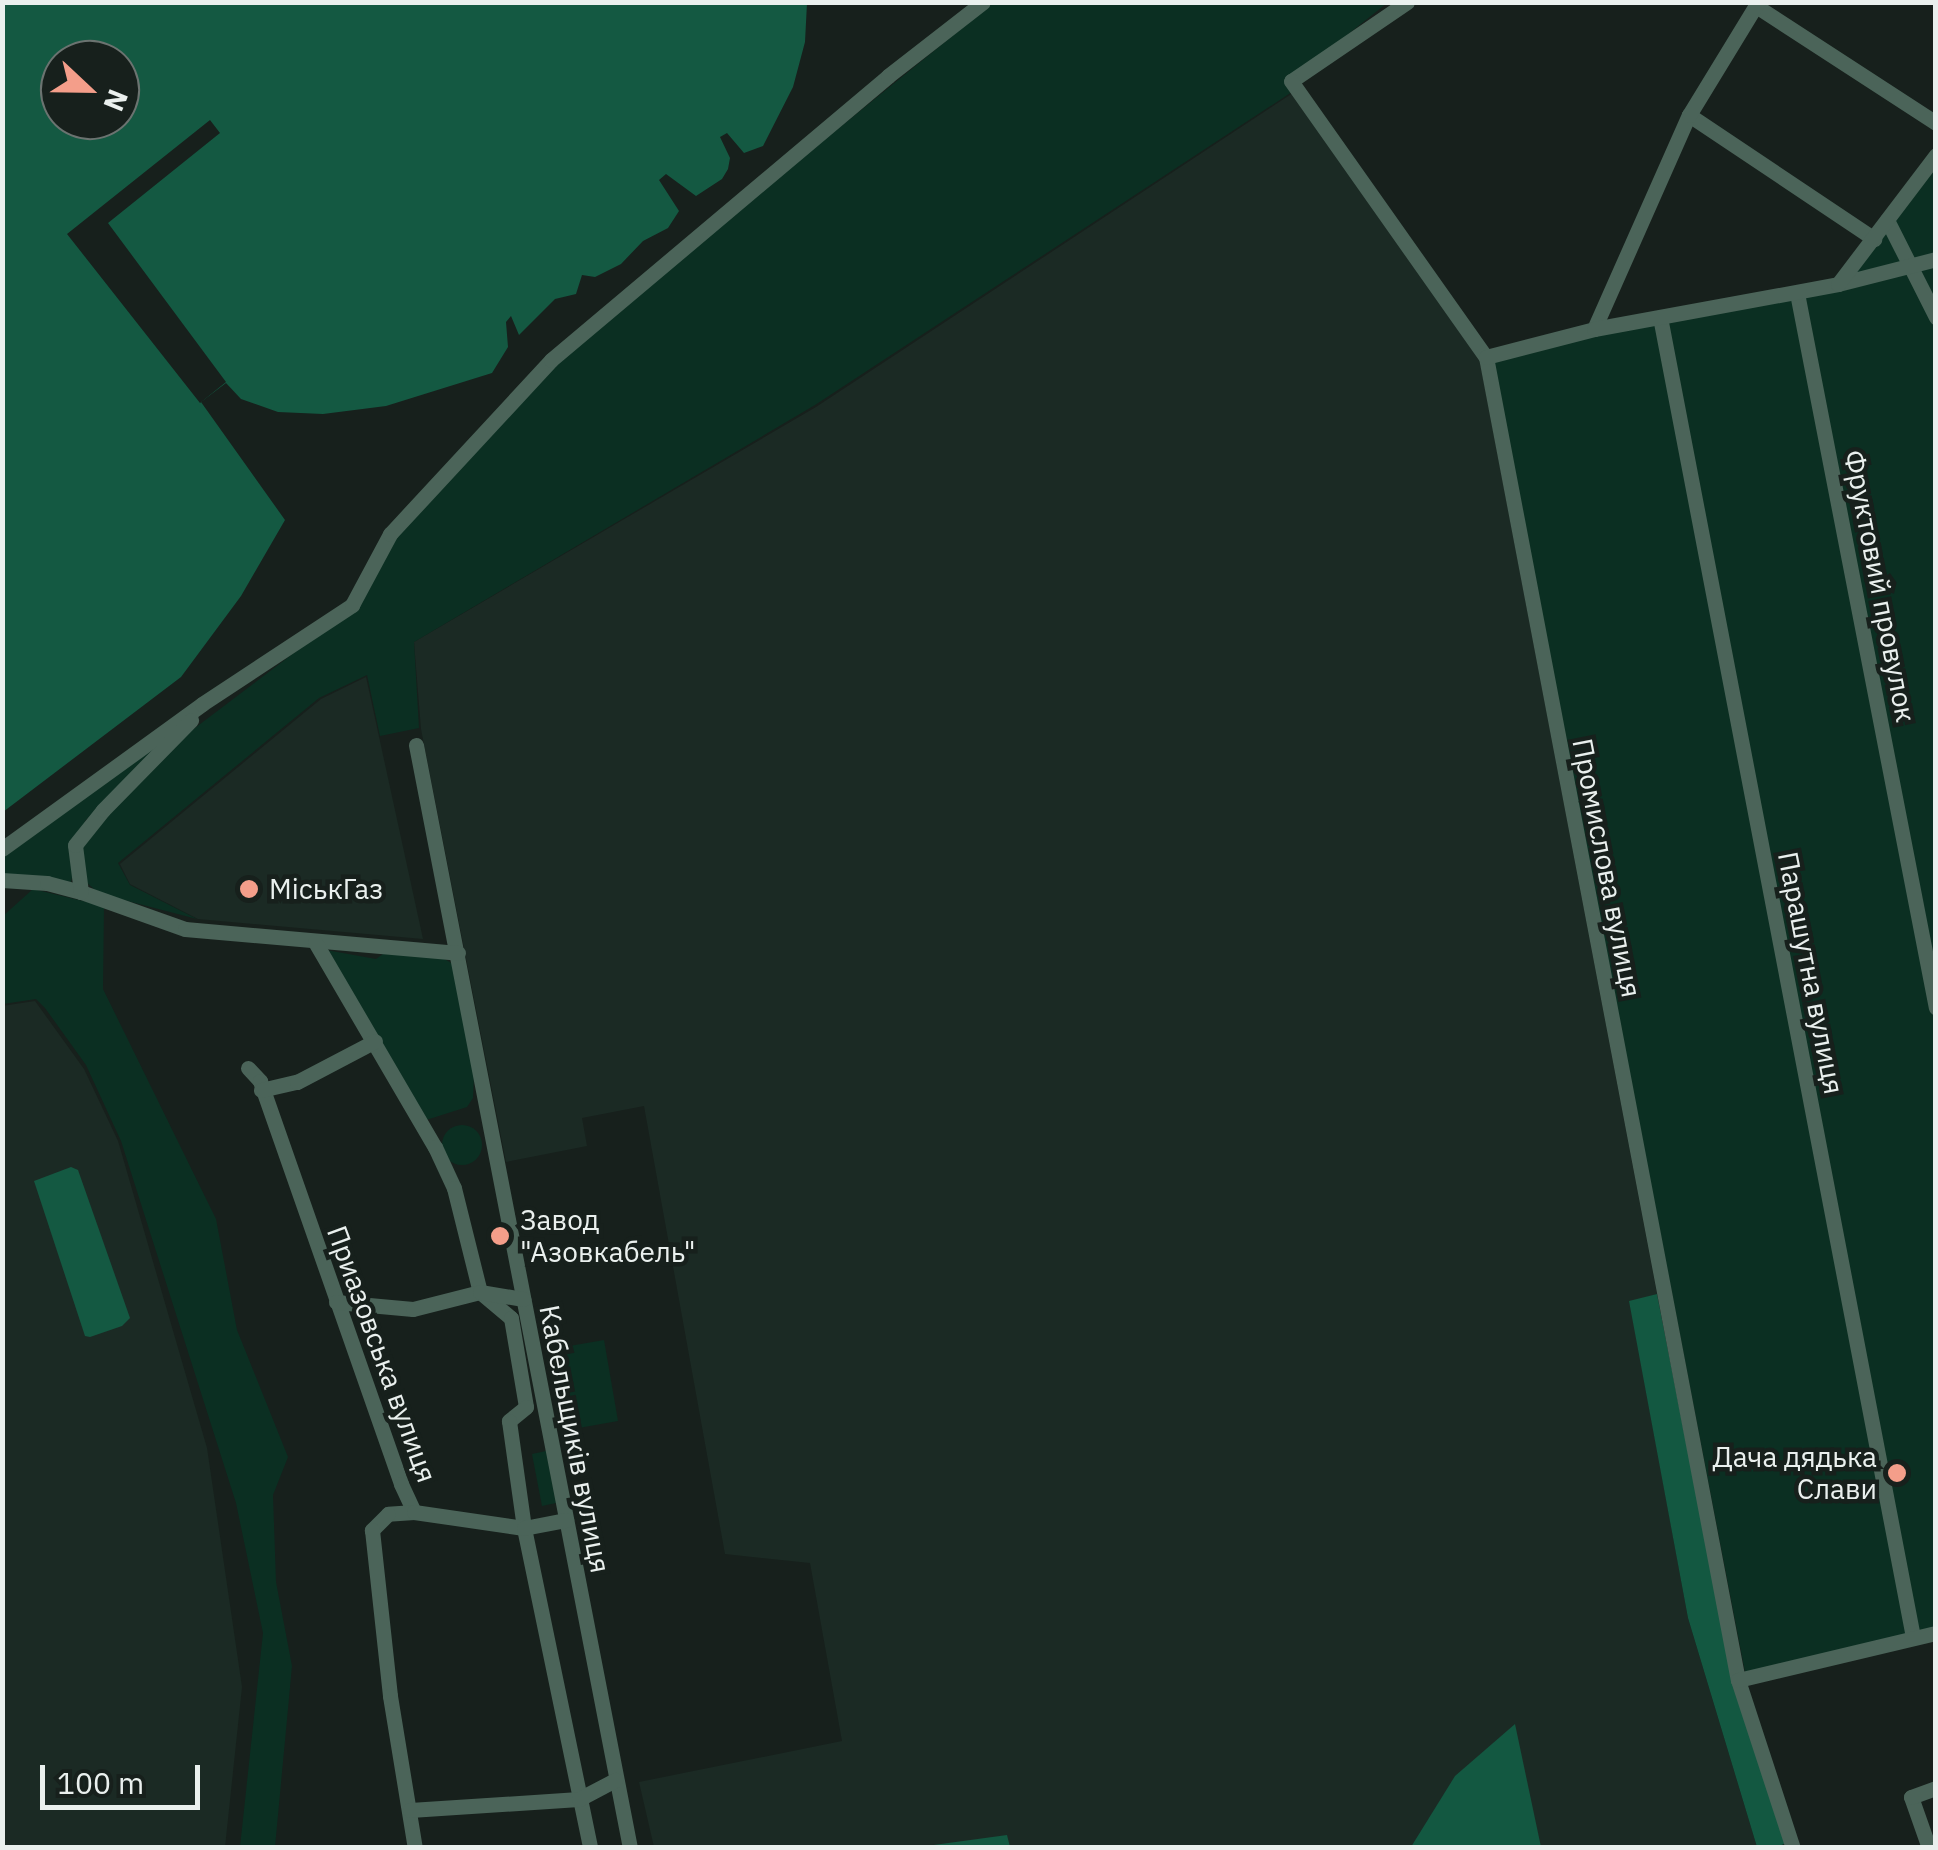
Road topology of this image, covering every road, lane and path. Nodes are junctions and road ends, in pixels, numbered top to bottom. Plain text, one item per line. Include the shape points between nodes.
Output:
1 (983, 2) edge
2 (1406, 2) edge
3 (1757, 4) edge
4 (1689, 116) junction
5 (1936, 123) edge
6 (1936, 155) edge
7 (1887, 220) junction
8 (1874, 240) junction
9 (1936, 259) edge
10 (1912, 266) junction
11 (1838, 284) junction
12 (1796, 293) junction
13 (1936, 317) edge
14 (1660, 318) junction
15 (1594, 329) junction
16 (1486, 358) junction
17 (202, 704) junction
18 (416, 744) dead end
19 (2, 849) edge
20 (2, 880) edge
21 (81, 892) junction
22 (314, 942) junction
23 (458, 953) junction
24 (1936, 1008) edge
25 (375, 1041) junction
26 (248, 1068) dead end
27 (261, 1090) junction
28 (480, 1292) junction
29 (523, 1299) junction
30 (336, 1302) junction
31 (414, 1512) junction
32 (566, 1520) junction
33 (524, 1528) junction
34 (1936, 1632) edge
35 (1913, 1638) junction
36 (1738, 1680) junction
37 (615, 1780) junction
38 (1936, 1788) edge
39 (580, 1799) junction
40 (410, 1810) junction
41 (416, 1848) edge
42 (590, 1848) edge
43 (630, 1848) edge
44 (1793, 1848) edge
45 (1929, 1848) edge

1 - 17 street via 551,360 390,534 352,606
2 - 16 street via 1292,81
3 - 4 street
3 - 5 street
4 - 8 street
4 - 15 street
6 - 7 street
7 - 8 street
7 - 10 street
8 - 11 street
9 - 10 street
10 - 11 street
10 - 13 street
11 - 12 street
12 - 14 street
12 - 24 street, Фруктовий провулок
14 - 15 street
14 - 35 street, Парашутна вулиця
15 - 16 street
16 - 36 street, Промислова вулиця
17 - 19 street
17 - 21 street via 75,845
18 - 23 street, Кабельщиків вулиця
20 - 21 street
21 - 22 street via 185,929
22 - 23 street
22 - 25 street, Кабельщиків вулиця
23 - 29 street, Кабельщиків вулиця
25 - 27 street via 297,1082
25 - 28 street, Кабельщиків вулиця via 454,1188
26 - 27 street, Приазовська вулиця
27 - 30 street, Приазовська вулиця
28 - 29 street
28 - 30 street via 413,1309
28 - 33 street, Кабельщиків вулиця via 511,1318 526,1407 510,1422
29 - 32 street, Кабельщиків вулиця
30 - 31 street, Приазовська вулиця
31 - 33 street
31 - 40 street, Приазовська вулиця via 388,1514 372,1530
32 - 33 street
32 - 37 street, Кабельщиків вулиця
33 - 39 street, Кабельщиків вулиця
34 - 35 street
35 - 36 street
36 - 44 street, Промислова вулиця
37 - 39 street
37 - 43 street, Кабельщиків вулиця
38 - 45 street via 1911,1797
39 - 40 street
39 - 42 street, Кабельщиків вулиця
40 - 41 street, Приазовська вулиця

